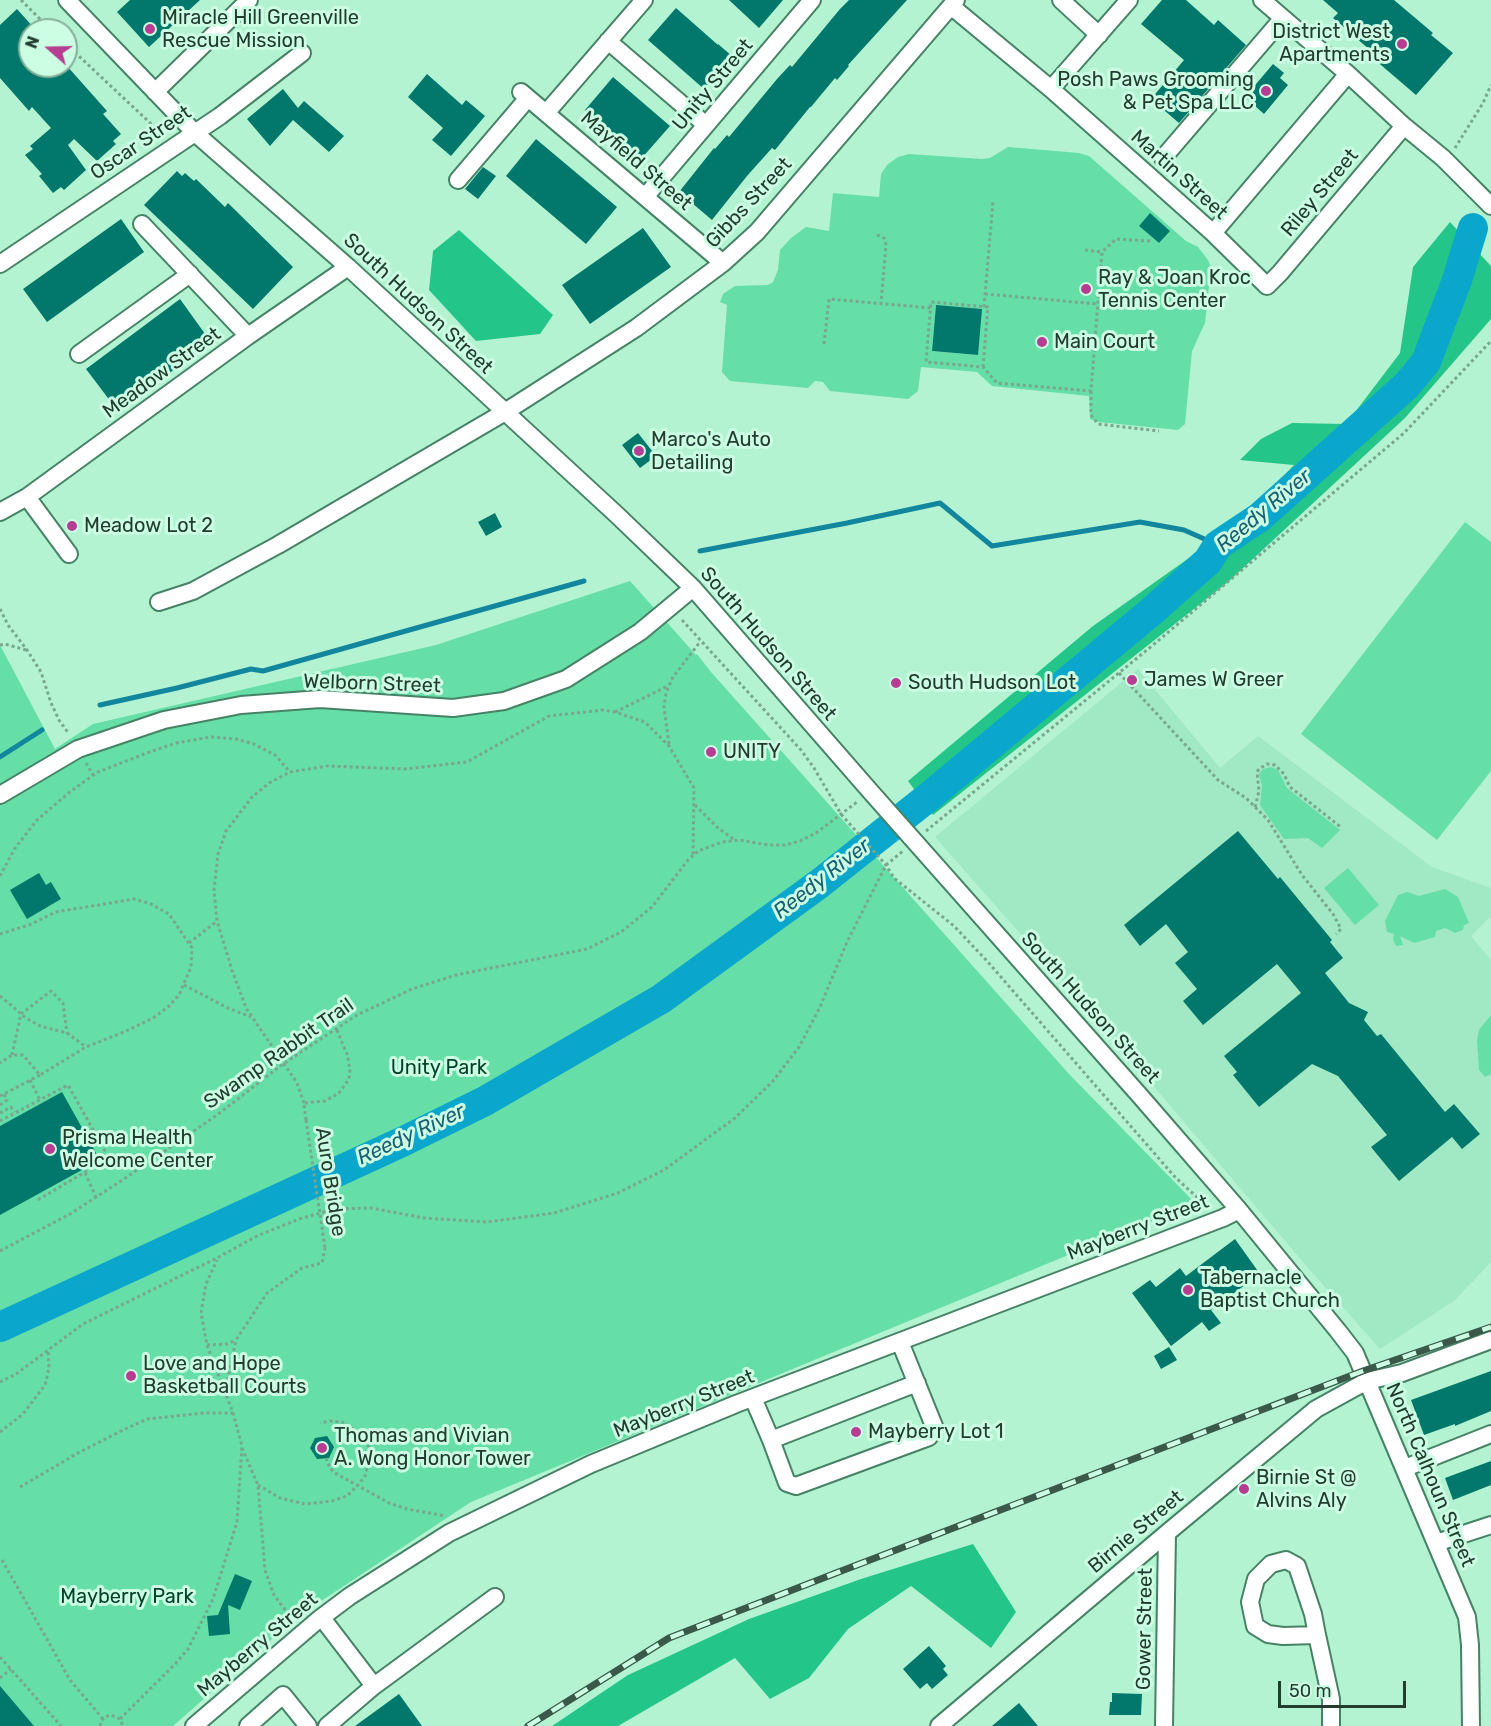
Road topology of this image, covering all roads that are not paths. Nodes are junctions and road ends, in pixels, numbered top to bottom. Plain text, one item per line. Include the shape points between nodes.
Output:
1 (67, 0) edge
2 (249, 0) edge
3 (644, 0) edge
4 (812, 0) edge
5 (1061, 0) edge
6 (1129, 0) edge
7 (1262, 0) edge
8 (953, 3) edge
9 (1283, 18) junction
10 (1099, 34) junction
11 (608, 41) junction
12 (302, 53) dead end
13 (1348, 75) junction
14 (1051, 89) junction
15 (155, 92) junction
16 (547, 112) junction
17 (706, 125) junction
18 (1404, 126) junction
19 (195, 133) junction
20 (1163, 158) dead end
21 (458, 180) dead end
22 (645, 197) junction
23 (1491, 206) edge
24 (142, 224) dead end
25 (1213, 232) junction
26 (723, 263) junction
27 (0, 264) edge
28 (348, 267) junction
29 (190, 274) junction
30 (1267, 286) joint
31 (248, 336) junction
32 (79, 354) dead end
33 (505, 412) junction
34 (27, 497) junction
35 (0, 512) edge
36 (69, 554) dead end
37 (693, 588) junction
38 (159, 602) dead end
39 (0, 795) edge
40 (1239, 1210) junction
41 (1491, 1340) edge
42 (900, 1342) junction
43 (1367, 1381) junction
44 (917, 1383) junction
45 (753, 1398) junction
46 (1491, 1434) edge
47 (771, 1440) junction
48 (1405, 1468) junction
49 (1491, 1525) edge
50 (1167, 1533) junction
51 (1436, 1544) junction
52 (495, 1597) dead end
53 (322, 1618) junction
54 (1317, 1635) junction
55 (374, 1686) junction
56 (194, 1726) edge
57 (248, 1726) edge
58 (308, 1726) edge
59 (327, 1726) edge
60 (939, 1726) edge
61 (1164, 1726) edge
62 (1331, 1726) edge
63 (1472, 1726) edge

1 - 15 street, South Hudson Street
2 - 15 street
3 - 11 street
4 - 17 street, Unity Street
5 - 10 street
6 - 10 street
7 - 9 street
8 - 14 street, Martin Street
8 - 26 street, Gibbs Street via 757,232
9 - 13 street
9 - 20 street
10 - 14 street
11 - 16 street
11 - 17 street
12 - 19 street, Oscar Street
13 - 18 street
13 - 25 street
14 - 25 street, Martin Street
15 - 19 street, South Hudson Street
16 - 21 street, Mayfield Street via 524,95
16 - 22 street, Mayfield Street
17 - 22 street, Unity Street
18 - 23 street
18 - 30 street, Riley Street
19 - 27 street, Oscar Street
19 - 28 street, South Hudson Street
22 - 26 street, Mayfield Street
24 - 29 street
25 - 30 street, Martin Street
26 - 33 street, Gibbs Street via 636,328
28 - 31 street, Meadow Street
28 - 33 street, South Hudson Street
29 - 31 street
29 - 32 street
31 - 34 street, Meadow Street
33 - 37 street, South Hudson Street
33 - 38 street, Gibbs Street via 278,545 193,591
34 - 35 street, Meadow Street
34 - 36 street
37 - 39 street, Welborn Street via 640,632 566,679 504,700 453,708 320,699 241,705 164,720 78,749
37 - 40 street, South Hudson Street
40 - 42 street, Mayberry Street
40 - 43 street, South Hudson Street via 1354,1351
41 - 43 street, Birnie Street via 1402,1373
42 - 44 street
42 - 45 street, Mayberry Street
43 - 48 street, North Calhoun Street
43 - 50 street, Birnie Street via 1316,1409
44 - 47 street
44 - 47 street via 934,1426 929,1437 796,1486 787,1483
45 - 47 street
45 - 53 street, Mayberry Street via 591,1464 449,1533
46 - 48 street
48 - 51 street, North Calhoun Street
49 - 51 street
50 - 60 street, Birnie Street
50 - 61 street, Gower Street
51 - 63 street, North Calhoun Street via 1467,1617
52 - 55 street
53 - 55 street
53 - 56 street, Mayberry Street
54 - 54 street via 1297,1566 1286,1560 1271,1564 1256,1579 1251,1602 1255,1626 1268,1634
54 - 62 street via 1331,1699
55 - 59 street
57 - 58 street via 283,1695

